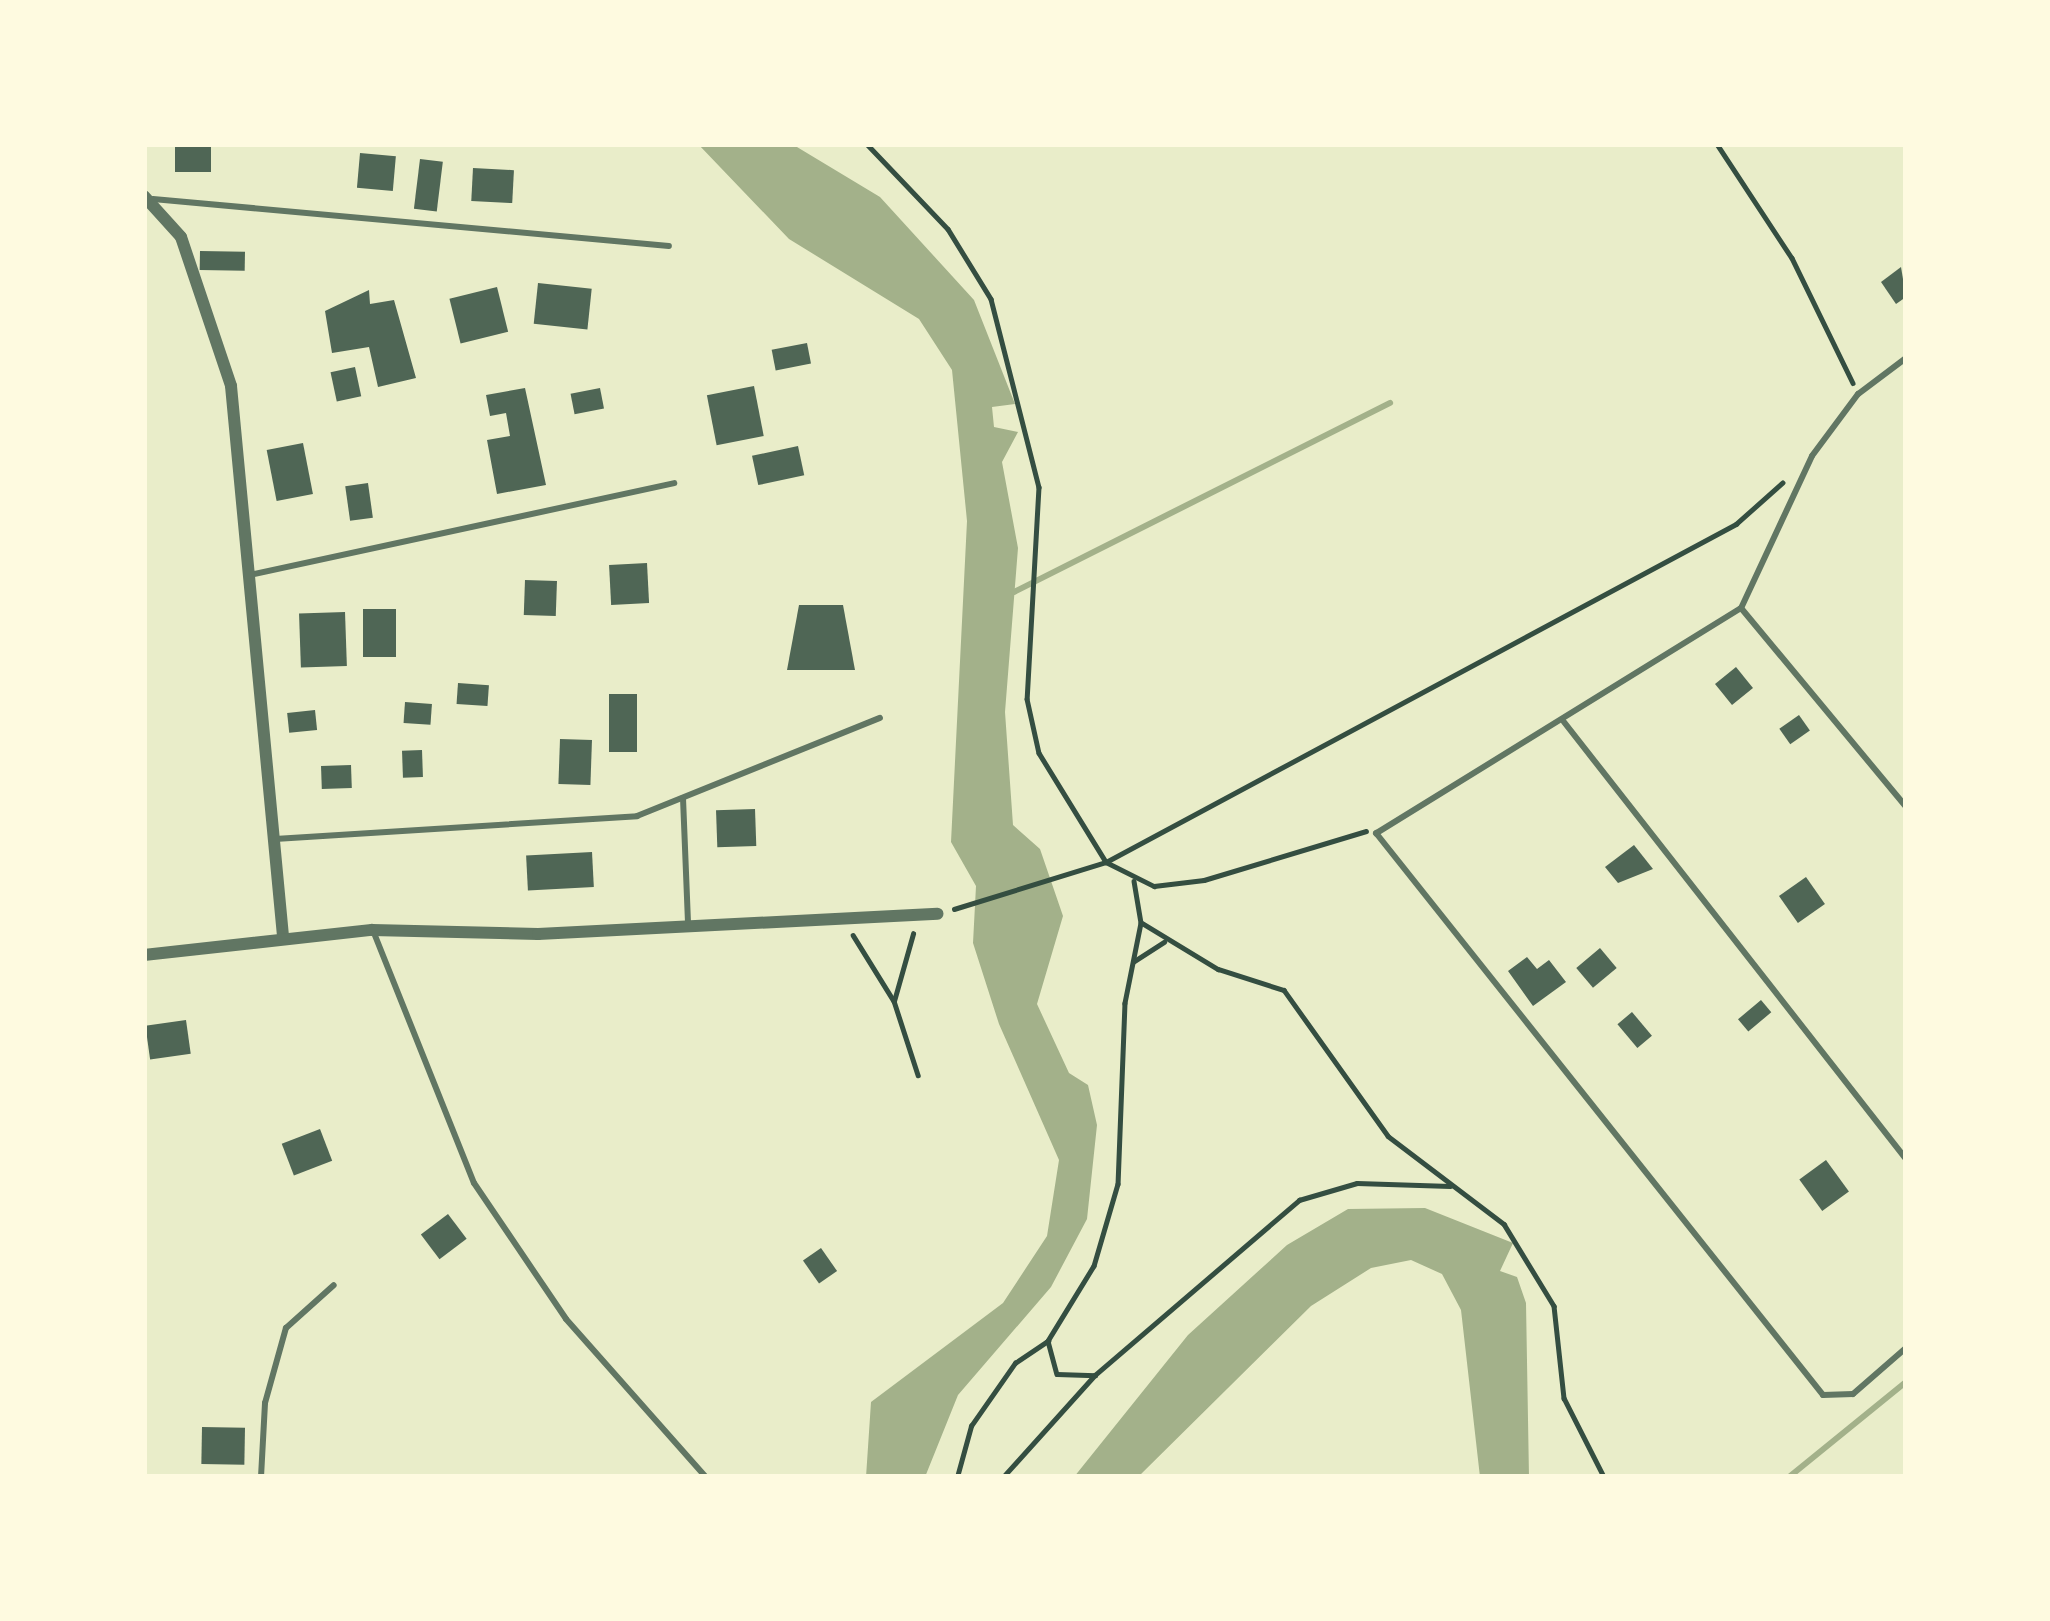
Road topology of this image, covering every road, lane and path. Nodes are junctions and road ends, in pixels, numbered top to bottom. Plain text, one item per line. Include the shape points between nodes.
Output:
1 (867, 144) edge
2 (885, 144) edge
3 (1717, 144) edge
4 (878, 150) junction
5 (147, 197) edge
6 (669, 246) dead end
7 (1906, 358) edge
8 (1858, 394) junction
9 (1812, 456) junction
10 (674, 483) dead end
11 (254, 574) junction
12 (1741, 608) junction
13 (880, 718) dead end
14 (1564, 722) junction
15 (683, 798) junction
16 (1906, 808) edge
17 (1376, 833) junction
18 (275, 838) junction
19 (1106, 862) junction
20 (1134, 881) junction
21 (937, 914) joint
22 (914, 916) junction
23 (844, 920) junction
24 (1141, 922) junction
25 (688, 925) junction
26 (372, 930) junction
27 (283, 936) junction
28 (1163, 942) junction
29 (144, 955) edge
30 (1131, 963) junction
31 (894, 1000) junction
32 (918, 1075) dead end
33 (1906, 1159) edge
34 (1450, 1186) junction
35 (334, 1285) dead end
36 (1048, 1341) junction
37 (1906, 1348) edge
38 (1095, 1375) junction
39 (260, 1477) edge
40 (706, 1477) edge
41 (957, 1477) edge
42 (1003, 1477) edge
43 (1604, 1477) edge

1 - 4 path
2 - 4 path
3 - 8 path via 1792,258
4 - 19 path via 991,299 1019,388 1042,562 1028,699 1039,753
5 - 6 lane
5 - 11 street via 181,237 231,386
7 - 8 lane
8 - 9 lane
9 - 12 lane
9 - 19 path via 1736,524
10 - 11 lane
11 - 18 street
12 - 14 lane
12 - 16 lane
13 - 15 lane
14 - 17 lane
14 - 33 lane
15 - 18 lane via 637,816
15 - 25 lane
17 - 20 path via 1355,827 1204,880
17 - 37 lane via 1823,1395 1853,1394
18 - 27 street
19 - 20 path
19 - 21 path
20 - 24 path
21 - 22 street
22 - 23 street
22 - 31 path via 910,973
23 - 25 street
23 - 31 path
24 - 28 path
24 - 30 path
25 - 26 street
26 - 27 street
26 - 40 lane via 474,1184 566,1319
27 - 29 street
28 - 30 path
28 - 34 path via 1284,991 1388,1136
30 - 36 path via 1118,1184 1094,1266
31 - 32 path
34 - 38 path via 1357,1183 1299,1200
34 - 43 path via 1504,1224 1554,1306 1564,1398
35 - 39 lane via 286,1328
36 - 38 path via 1057,1374
36 - 41 path via 1015,1363 971,1426
38 - 42 path

